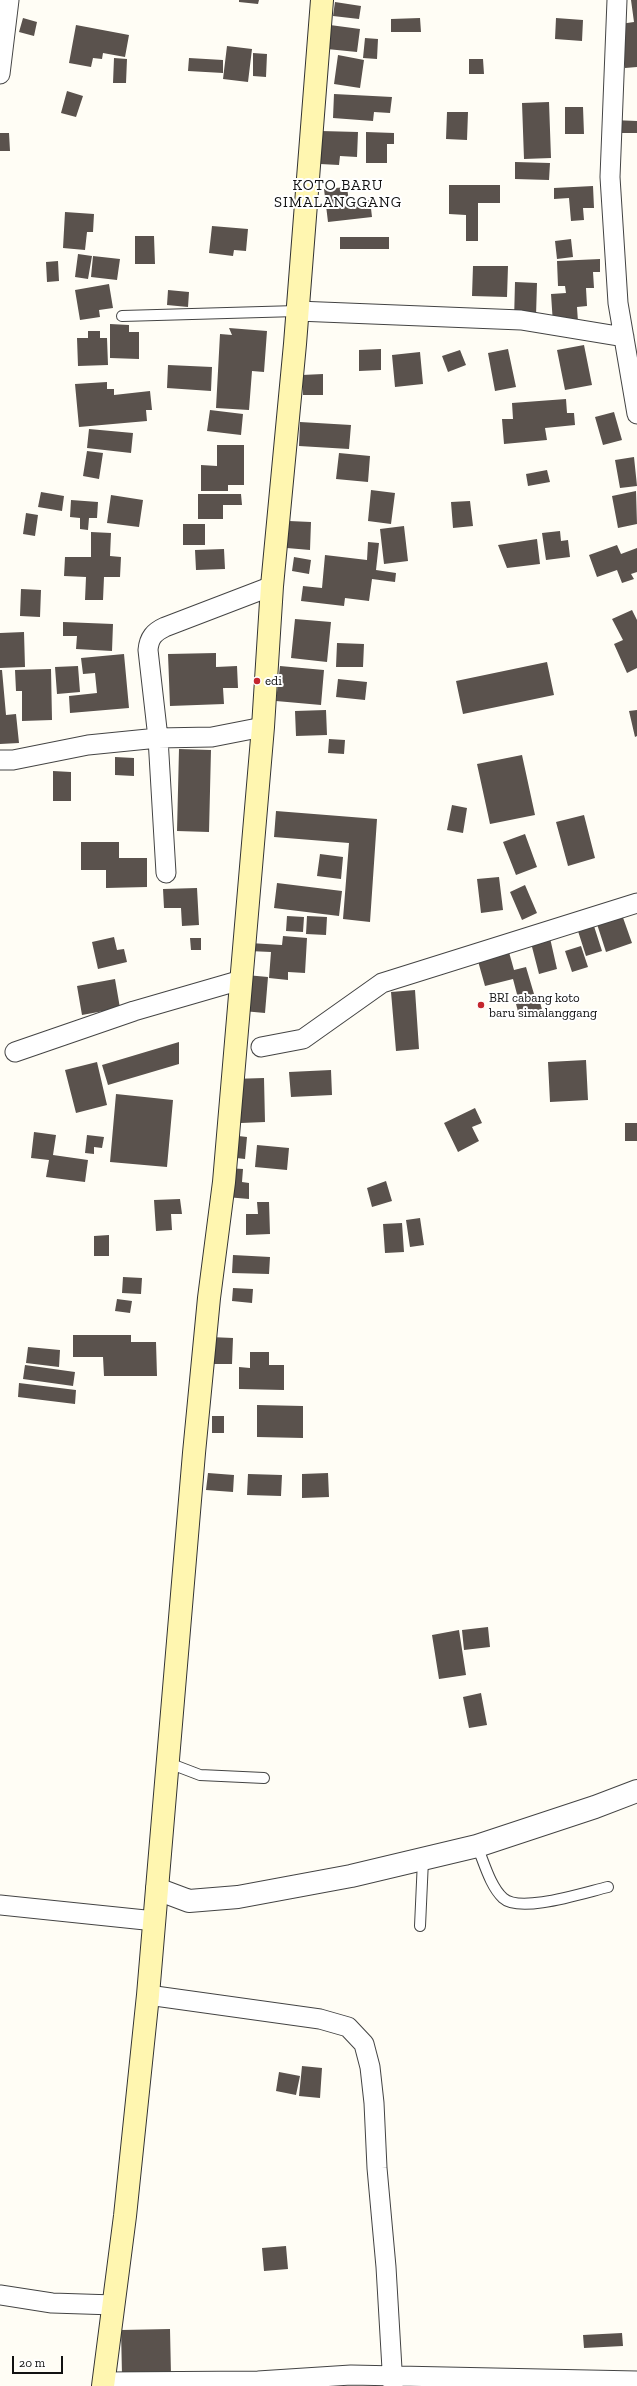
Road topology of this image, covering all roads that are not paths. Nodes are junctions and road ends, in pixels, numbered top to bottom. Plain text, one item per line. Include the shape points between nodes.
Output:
1 (10, 0) edge
2 (322, 0) edge
3 (617, 0) edge
4 (0, 74) edge
5 (297, 311) junction
6 (122, 316) dead end
7 (624, 337) junction
8 (637, 414) edge
9 (272, 586) junction
10 (263, 727) junction
11 (158, 738) junction
12 (0, 760) edge
13 (166, 873) dead end
14 (637, 903) edge
15 (241, 980) junction
16 (250, 1043) junction
17 (15, 1052) dead end
18 (166, 1762) junction
19 (264, 1778) dead end
20 (637, 1791) edge
21 (477, 1846) junction
22 (423, 1860) junction
23 (608, 1887) dead end
24 (157, 1889) junction
25 (0, 1905) edge
26 (155, 1921) junction
27 (420, 1926) dead end
28 (148, 1995) junction
29 (0, 2295) edge
30 (114, 2305) junction
31 (393, 2381) edge
32 (637, 2381) edge
33 (103, 2384) edge

1 - 4 street
2 - 5 main road
3 - 7 street via 610,177 618,303
5 - 6 lane
5 - 7 street via 521,320
5 - 9 main road
7 - 8 street
9 - 10 main road
9 - 11 street via 165,626 153,634 148,650
10 - 11 street via 212,736
10 - 15 main road
11 - 12 street via 88,745 13,760
11 - 13 street
14 - 16 street via 382,983 303,1039 294,1042
15 - 16 main road
15 - 17 street via 134,1011
16 - 18 main road via 224,1182 209,1298
18 - 19 lane via 200,1775
18 - 24 main road
20 - 21 street
21 - 22 street
21 - 23 lane via 502,1898 512,1903 537,1903
22 - 24 street via 238,1897 189,1901
22 - 27 lane
24 - 26 main road
25 - 26 street
26 - 28 main road
28 - 30 main road
28 - 31 street via 320,2019 348,2027 364,2044 370,2067 374,2103
29 - 30 street via 52,2303
30 - 33 main road
31 - 32 street
31 - 33 street via 351,2374 258,2380

